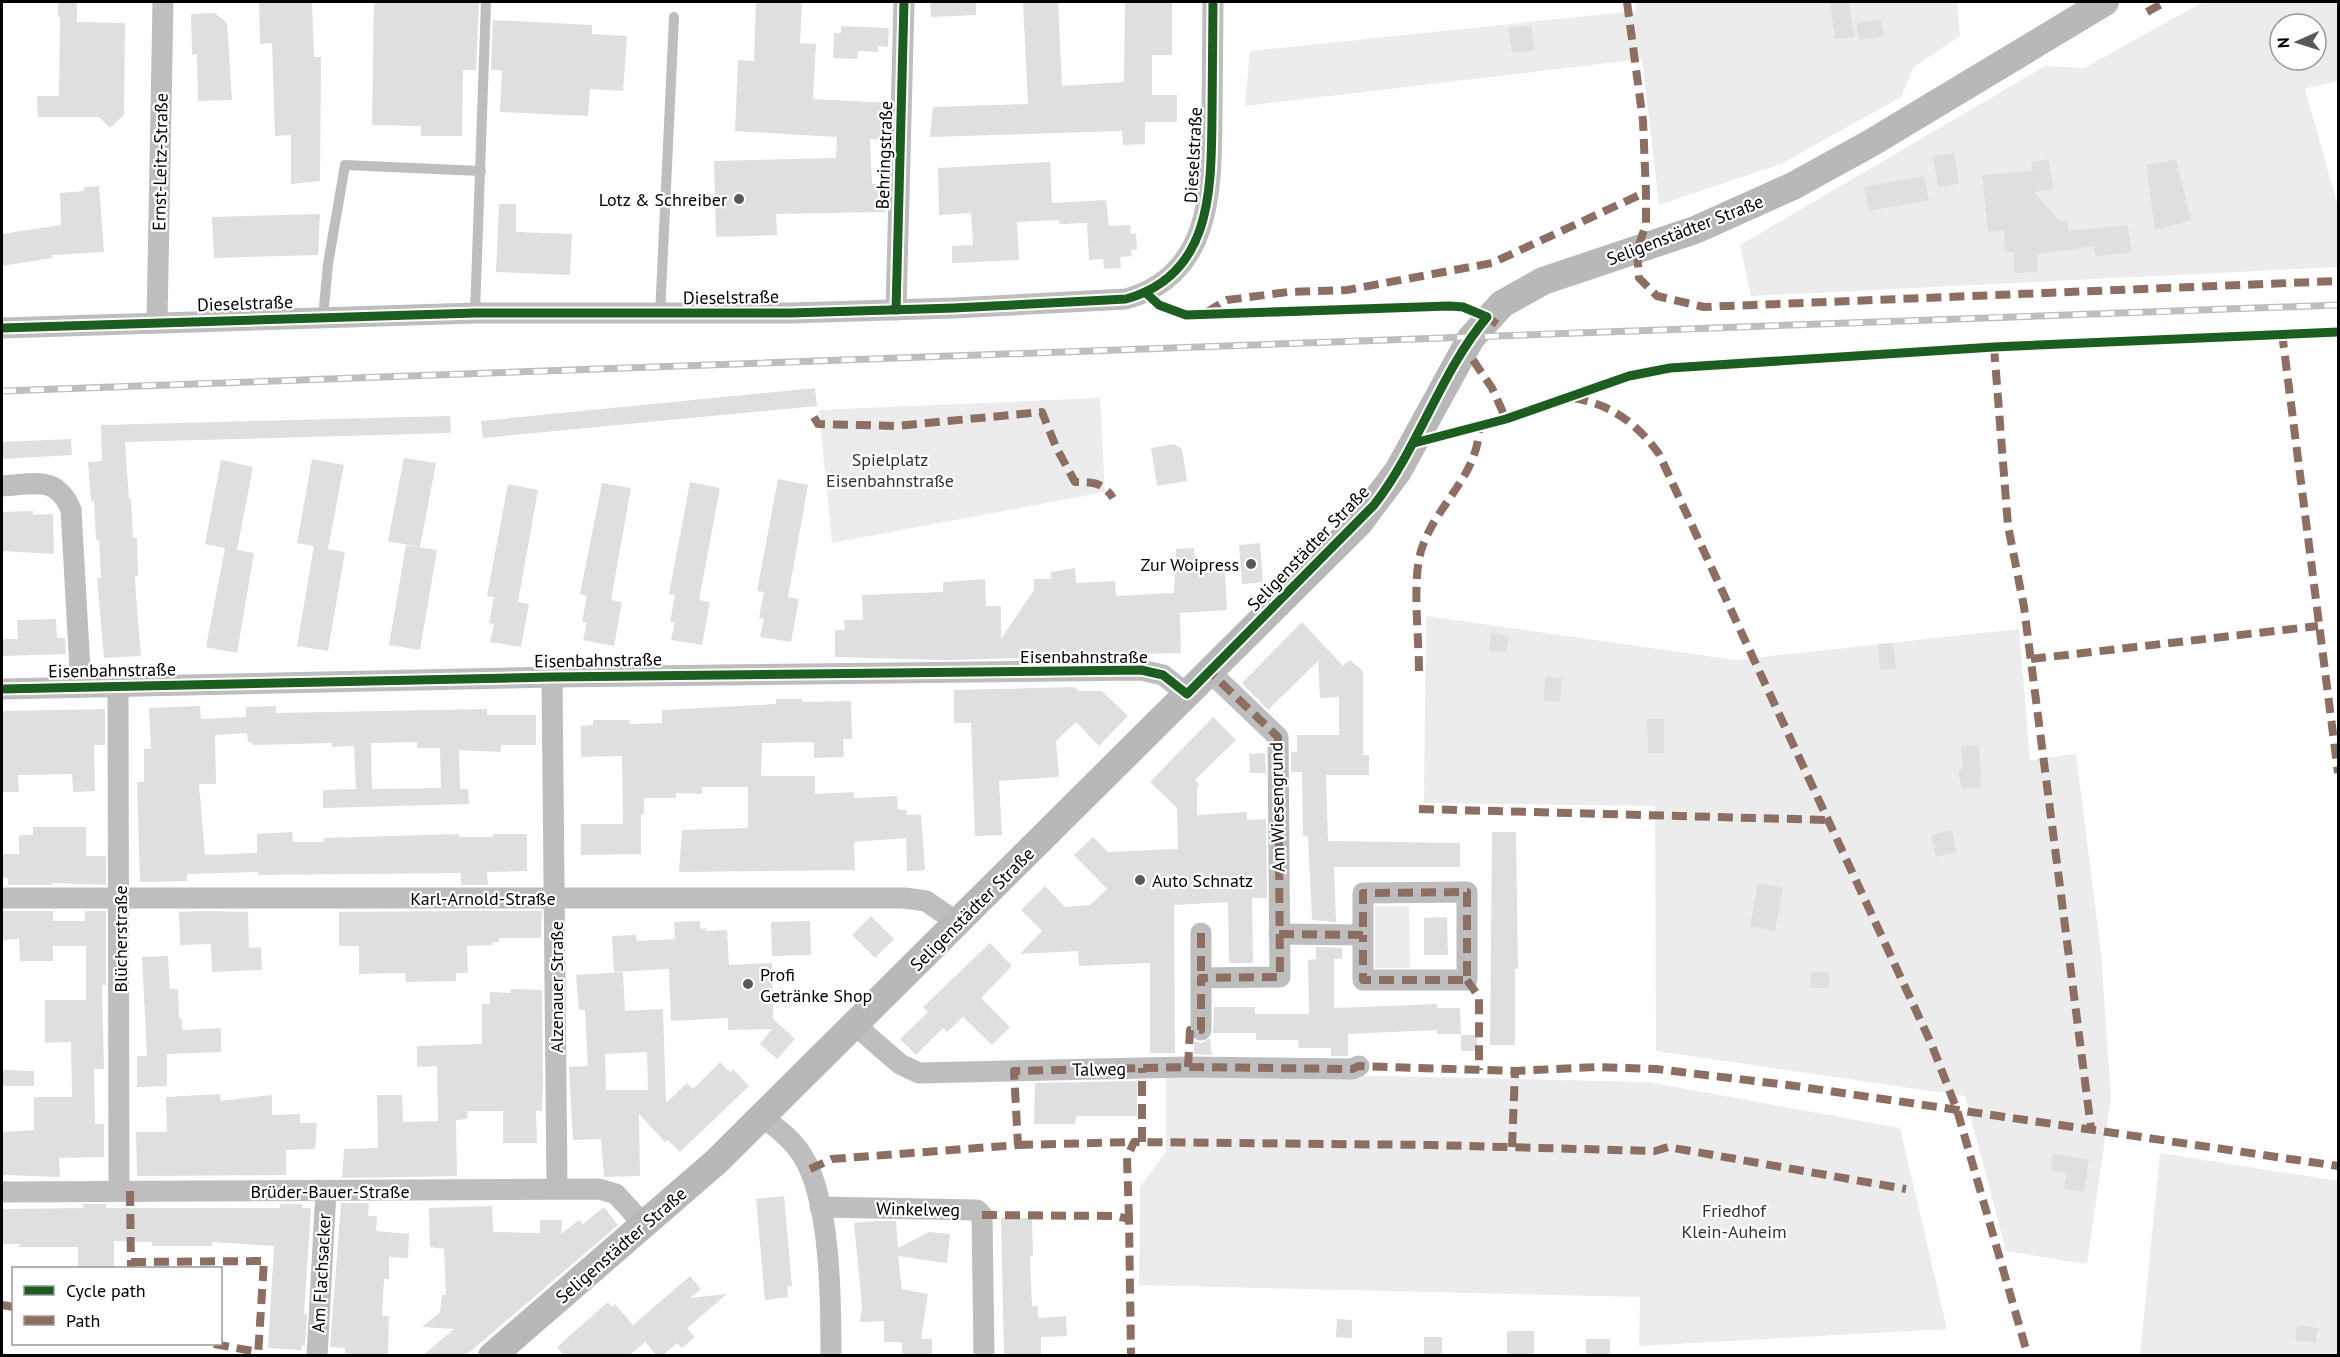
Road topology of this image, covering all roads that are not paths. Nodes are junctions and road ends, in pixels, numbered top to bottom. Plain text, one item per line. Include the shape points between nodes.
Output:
1 (163, 2) edge
2 (486, 2) edge
3 (904, 2) edge
4 (1213, 2) edge
5 (2105, 2) edge
6 (674, 17) dead end
7 (481, 171) junction
8 (1145, 291) junction
9 (896, 310) junction
10 (475, 313) junction
11 (660, 315) junction
12 (323, 317) junction
13 (1487, 317) junction
14 (157, 322) junction
15 (2, 328) edge
16 (2, 486) edge
17 (1210, 672) junction
18 (552, 677) junction
19 (81, 687) junction
20 (118, 687) junction
21 (2, 689) edge
22 (1187, 694) junction
23 (2, 898) edge
24 (120, 898) junction
25 (556, 898) junction
26 (958, 923) junction
27 (1201, 933) dead end
28 (1279, 934) junction
29 (1363, 935) junction
30 (1201, 978) junction
31 (855, 1025) junction
32 (1201, 1030) dead end
33 (1359, 1066) dead end
34 (762, 1117) junction
35 (557, 1189) junction
36 (119, 1191) junction
37 (326, 1191) junction
38 (2, 1192) edge
39 (820, 1207) junction
40 (644, 1225) junction
41 (316, 1356) edge
42 (492, 1356) edge
43 (831, 1356) edge
44 (984, 1356) edge

1 - 14 street, Ernst-Leitz-Straße
2 - 7 lane
3 - 9 street, Behringstraße
4 - 8 street, Dieselstraße via 1207,208 1197,241 1187,256 1167,277
5 - 13 main road, Seligenstädter Straße via 1793,186 1695,230 1543,281 1518,293
6 - 11 lane
7 - 10 lane
7 - 12 lane via 345,165
8 - 9 street, Dieselstraße via 1105,302
8 - 13 lane via 1159,305 1186,315 1449,306
9 - 11 street, Dieselstraße
10 - 11 street, Dieselstraße
10 - 12 street, Dieselstraße
12 - 14 street, Dieselstraße
13 - 17 main road, Seligenstädter Straße via 1460,357 1386,489 1359,523
14 - 15 street, Dieselstraße
16 - 19 street via 54,486 64,494 71,510
17 - 22 main road, Seligenstädter Straße
17 - 28 street, Am Wiesengrund via 1278,737
18 - 20 street, Eisenbahnstraße
18 - 22 street, Eisenbahnstraße via 1142,670 1163,675
18 - 25 street, Alzenauer Straße
19 - 20 street, Eisenbahnstraße
19 - 21 street, Eisenbahnstraße
20 - 24 street, Blücherstraße
22 - 26 main road, Seligenstädter Straße
23 - 24 street, Karl-Arnold-Straße
24 - 25 street, Karl-Arnold-Straße
24 - 36 street, Blücherstraße
25 - 26 street, Karl-Arnold-Straße via 916,898 939,908
25 - 35 street, Alzenauer Straße
26 - 31 main road, Seligenstädter Straße
27 - 30 street
28 - 29 street
28 - 30 street, Am Wiesengrund via 1280,977
29 - 29 street via 1363,892 1467,892 1467,980 1363,980
30 - 32 street
31 - 33 street, Talweg via 900,1064 919,1073
31 - 34 main road, Seligenstädter Straße
34 - 39 street via 801,1152
34 - 40 main road, Seligenstädter Straße
35 - 37 street, Brüder-Bauer-Straße
35 - 40 street, Brüder-Bauer-Straße via 609,1190 622,1198
36 - 37 street, Brüder-Bauer-Straße
36 - 38 street, Brüder-Bauer-Straße
37 - 41 street, Am Flachsacker
39 - 43 street
39 - 44 street, Winkelweg via 977,1210 982,1215
40 - 42 main road, Seligenstädter Straße

